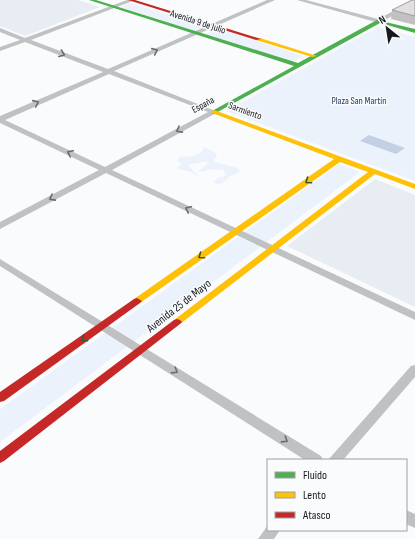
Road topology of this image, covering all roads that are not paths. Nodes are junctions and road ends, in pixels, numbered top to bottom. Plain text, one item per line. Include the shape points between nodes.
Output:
1 (91, 0) edge
2 (131, 0) edge
3 (272, 0) edge
4 (300, 0) edge
5 (415, 2) edge
6 (113, 7) junction
7 (379, 21) junction
8 (214, 26) junction
9 (0, 30) edge
10 (415, 31) edge
11 (196, 34) junction
12 (25, 40) junction
13 (0, 49) edge
14 (314, 56) junction
15 (298, 66) junction
16 (109, 71) junction
17 (214, 112) junction
18 (0, 119) edge
19 (340, 159) junction
20 (104, 170) junction
21 (373, 172) junction
22 (415, 188) edge
23 (0, 226) edge
24 (236, 232) junction
25 (272, 249) junction
26 (0, 262) edge
27 (415, 316) edge
28 (103, 325) junction
29 (142, 350) junction
30 (415, 369) edge
31 (0, 398) edge
32 (0, 458) edge
33 (314, 459) edge
34 (336, 459) edge
35 (272, 531) edge
36 (266, 539) edge

1 - 6 main road, Avenida 9 de Julio
2 - 6 street
2 - 8 main road, Avenida 9 de Julio
3 - 8 street
4 - 7 street
5 - 7 street, España
6 - 11 main road, Avenida 9 de Julio
6 - 12 street
7 - 10 main road
7 - 14 main road, España
8 - 11 street
8 - 14 main road, Avenida 9 de Julio
9 - 12 street, Sarmiento
11 - 15 main road, Avenida 9 de Julio
16 -> 11 street
12 - 13 street
12 -> 16 street, Sarmiento
14 - 15 main road, España
15 - 17 main road, España
16 - 17 street, Sarmiento
18 -> 16 street
17 - 19 main road, Sarmiento
17 -> 20 street, España
20 -> 18 street
19 - 21 main road, Sarmiento
19 -> 24 main road
20 -> 23 street, España
24 -> 20 street
21 - 22 main road, Sarmiento
21 - 25 main road, Avenida 25 de Mayo
24 - 25 street
24 -> 28 main road
25 - 27 street
25 - 29 main road, Avenida 25 de Mayo
26 - 28 street
28 - 29 street
28 -> 31 main road
29 - 32 main road, Avenida 25 de Mayo
29 -> 33 street
30 - 34 street
35 - 36 street

